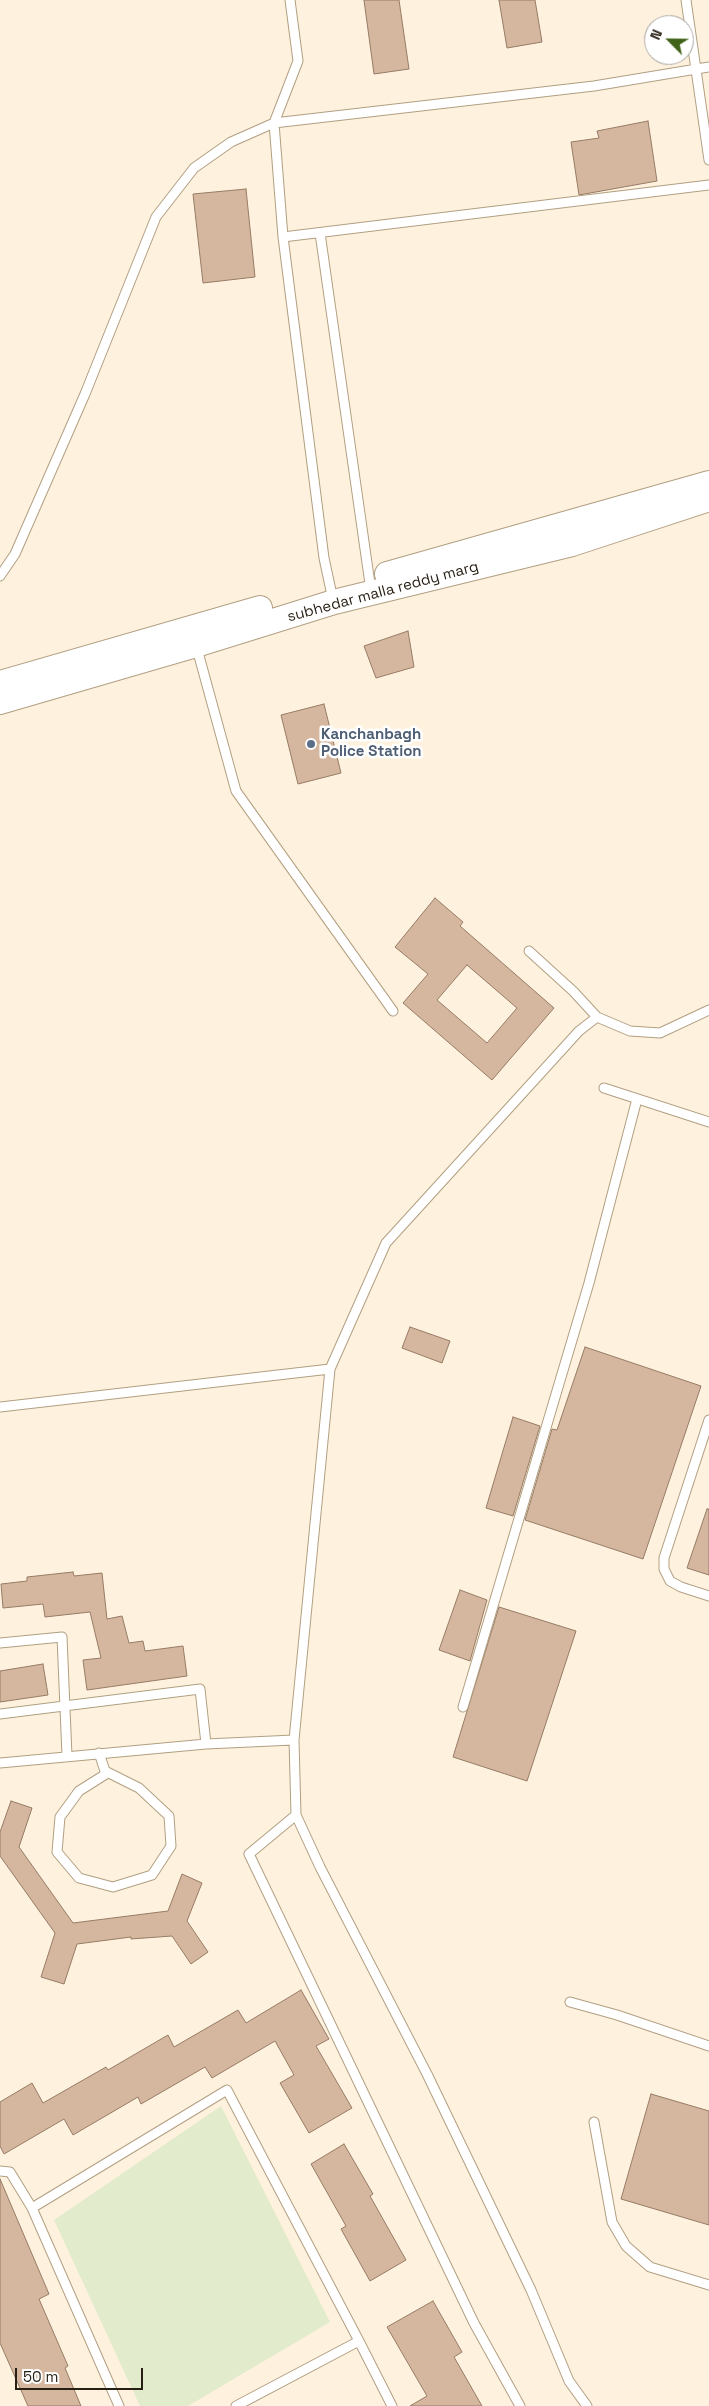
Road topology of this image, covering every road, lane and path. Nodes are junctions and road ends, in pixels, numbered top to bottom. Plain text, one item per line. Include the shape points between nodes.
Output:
1 (290, 0) edge
2 (686, 0) edge
3 (709, 67) edge
4 (697, 69) junction
5 (705, 99) edge
6 (274, 123) junction
7 (709, 160) edge
8 (709, 185) edge
9 (320, 233) junction
10 (282, 237) junction
11 (709, 483) edge
12 (709, 500) edge
13 (0, 576) edge
14 (370, 586) junction
15 (332, 595) junction
16 (196, 645) junction
17 (0, 682) edge
18 (0, 702) edge
19 (529, 951) dead end
20 (709, 1010) edge
21 (394, 1011) dead end
22 (597, 1017) junction
23 (604, 1088) dead end
24 (637, 1099) junction
25 (709, 1122) edge
26 (330, 1369) junction
27 (0, 1407) edge
28 (709, 1420) edge
29 (709, 1596) edge
30 (0, 1643) edge
31 (65, 1706) junction
32 (463, 1707) dead end
33 (0, 1714) edge
34 (294, 1740) junction
35 (206, 1744) junction
36 (99, 1754) junction
37 (67, 1756) junction
38 (0, 1763) edge
39 (105, 1771) junction
40 (296, 1815) junction
41 (570, 2002) dead end
42 (709, 2046) edge
43 (594, 2122) dead end
44 (0, 2171) edge
45 (32, 2208) junction
46 (709, 2285) edge
47 (359, 2342) junction
48 (119, 2406) edge
49 (236, 2406) edge
50 (392, 2406) edge
51 (520, 2406) edge
52 (587, 2406) edge

1 - 6 lane via 298,61
2 - 4 lane
3 - 4 lane
4 - 5 lane
4 - 6 lane via 594,86
5 - 7 lane
6 - 10 lane
6 - 13 lane via 231,142 194,168 156,217 85,394 15,554
8 - 9 lane
9 - 10 lane
9 - 14 lane
10 - 15 lane via 324,558
11 - 14 main road, subhedar malla reddy marg
12 - 14 main road, subhedar malla reddy marg via 572,544
14 - 15 main road, subhedar malla reddy marg
15 - 16 main road, subhedar malla reddy marg
15 - 17 main road, subhedar malla reddy marg
16 - 18 main road, subhedar malla reddy marg
16 - 21 lane via 236,791
19 - 22 lane
20 - 22 lane via 660,1033 630,1031
22 - 26 lane via 580,1031 386,1243
23 - 24 lane
24 - 25 lane
24 - 32 lane via 589,1284
26 - 27 lane
26 - 34 lane
28 - 29 lane via 664,1558 664,1570 670,1581
30 - 31 lane via 62,1637
31 - 33 lane
31 - 35 lane via 200,1689
31 - 37 lane
34 - 35 lane
34 - 40 lane
35 - 36 lane
36 - 37 lane
36 - 39 lane
37 - 38 lane
39 - 39 lane via 106,1774 79,1791 60,1817 57,1852 79,1878 113,1887 152,1875 171,1846 169,1816 139,1788
40 - 51 lane via 249,1854 474,2323
40 - 52 lane via 427,2074 531,2290 569,2381
41 - 42 lane
43 - 46 lane via 612,2222 626,2246 650,2267
44 - 45 lane via 10,2172
45 - 47 lane via 227,2090
45 - 48 lane
47 - 49 lane
47 - 50 lane

